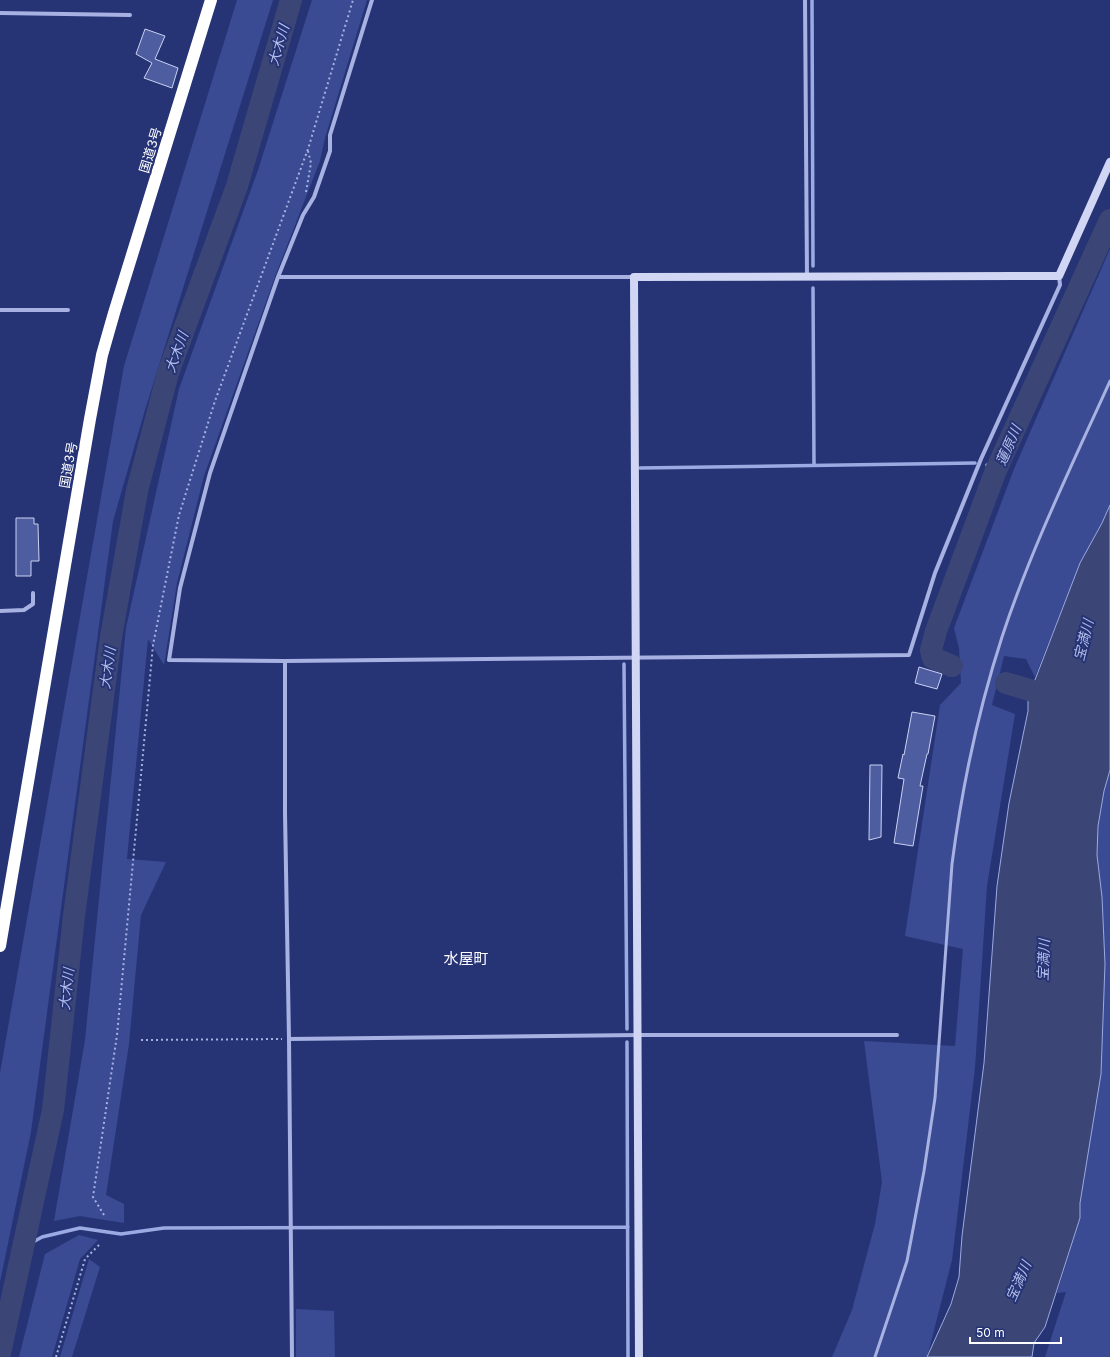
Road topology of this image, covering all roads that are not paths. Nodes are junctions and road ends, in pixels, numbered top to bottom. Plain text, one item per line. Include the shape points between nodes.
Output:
1 (211, 0) edge
2 (372, 0) edge
3 (805, 0) edge
4 (0, 13) edge
5 (130, 15) dead end
6 (1110, 162) edge
7 (1059, 276) junction
8 (634, 277) junction
9 (807, 277) junction
10 (278, 278) junction
11 (0, 310) edge
12 (68, 310) dead end
13 (1110, 381) edge
14 (33, 594) dead end
15 (0, 611) edge
16 (635, 656) junction
17 (284, 661) junction
18 (0, 946) edge
19 (638, 1035) junction
20 (897, 1035) dead end
21 (289, 1039) junction
22 (292, 1357) edge
23 (639, 1357) edge
24 (875, 1357) edge

1 - 18 highway, 国道3号 via 102,355
2 - 10 street via 330,135 330,151 314,197 303,215
3 - 9 street
4 - 5 street
6 - 7 street
7 - 9 street
7 - 16 street via 1060,285 978,466 935,573 909,655
8 - 9 street
8 - 10 street
8 - 16 street
10 - 17 street via 210,473 180,588 170,660
11 - 12 street
13 - 24 lane via 1029,564 1003,636 971,749 952,864 935,1098 924,1171 907,1260
14 - 15 street via 33,604 24,610
16 - 17 street
16 - 19 street
17 - 21 street via 284,813
19 - 20 street
19 - 21 street
19 - 23 street
21 - 22 street

